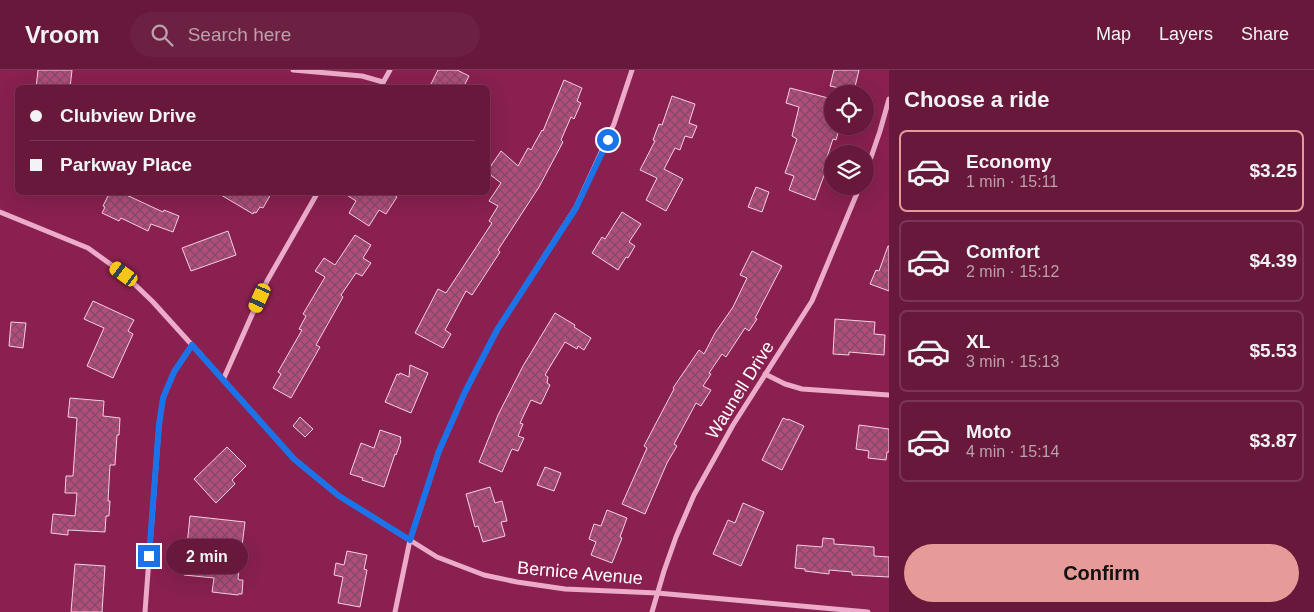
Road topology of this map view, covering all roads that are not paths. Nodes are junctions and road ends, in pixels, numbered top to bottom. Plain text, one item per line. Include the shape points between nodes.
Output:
1 (293, 70) edge
2 (390, 70) edge
3 (632, 70) edge
4 (383, 82) junction
5 (382, 85) edge
6 (889, 99) edge
7 (874, 149) edge
8 (316, 195) edge
9 (856, 195) edge
10 (0, 212) edge
11 (192, 345) junction
12 (765, 374) junction
13 (223, 380) junction
14 (889, 394) edge
15 (410, 540) junction
16 (657, 593) junction
17 (145, 612) edge
18 (394, 612) edge
19 (652, 612) edge
20 (868, 612) edge

1 - 4 street via 362,76
2 - 4 street
3 - 15 street via 614,124 576,208 497,330 465,392 439,451
4 - 5 street
6 - 7 street
8 - 13 street via 267,281
9 - 12 street, Waunell Drive via 812,301
10 - 11 street, Bernice Avenue via 88,248 124,274
11 - 13 street, Bernice Avenue
11 - 17 street via 174,372 163,398
12 - 14 street via 802,389
12 - 16 street, Waunell Drive via 694,495
13 - 15 street, Bernice Avenue via 294,459 339,496
15 - 16 street, Bernice Avenue via 437,557 517,582 565,589
15 - 18 street
16 - 19 street, Waunell Drive
16 - 20 street, Bernice Avenue

